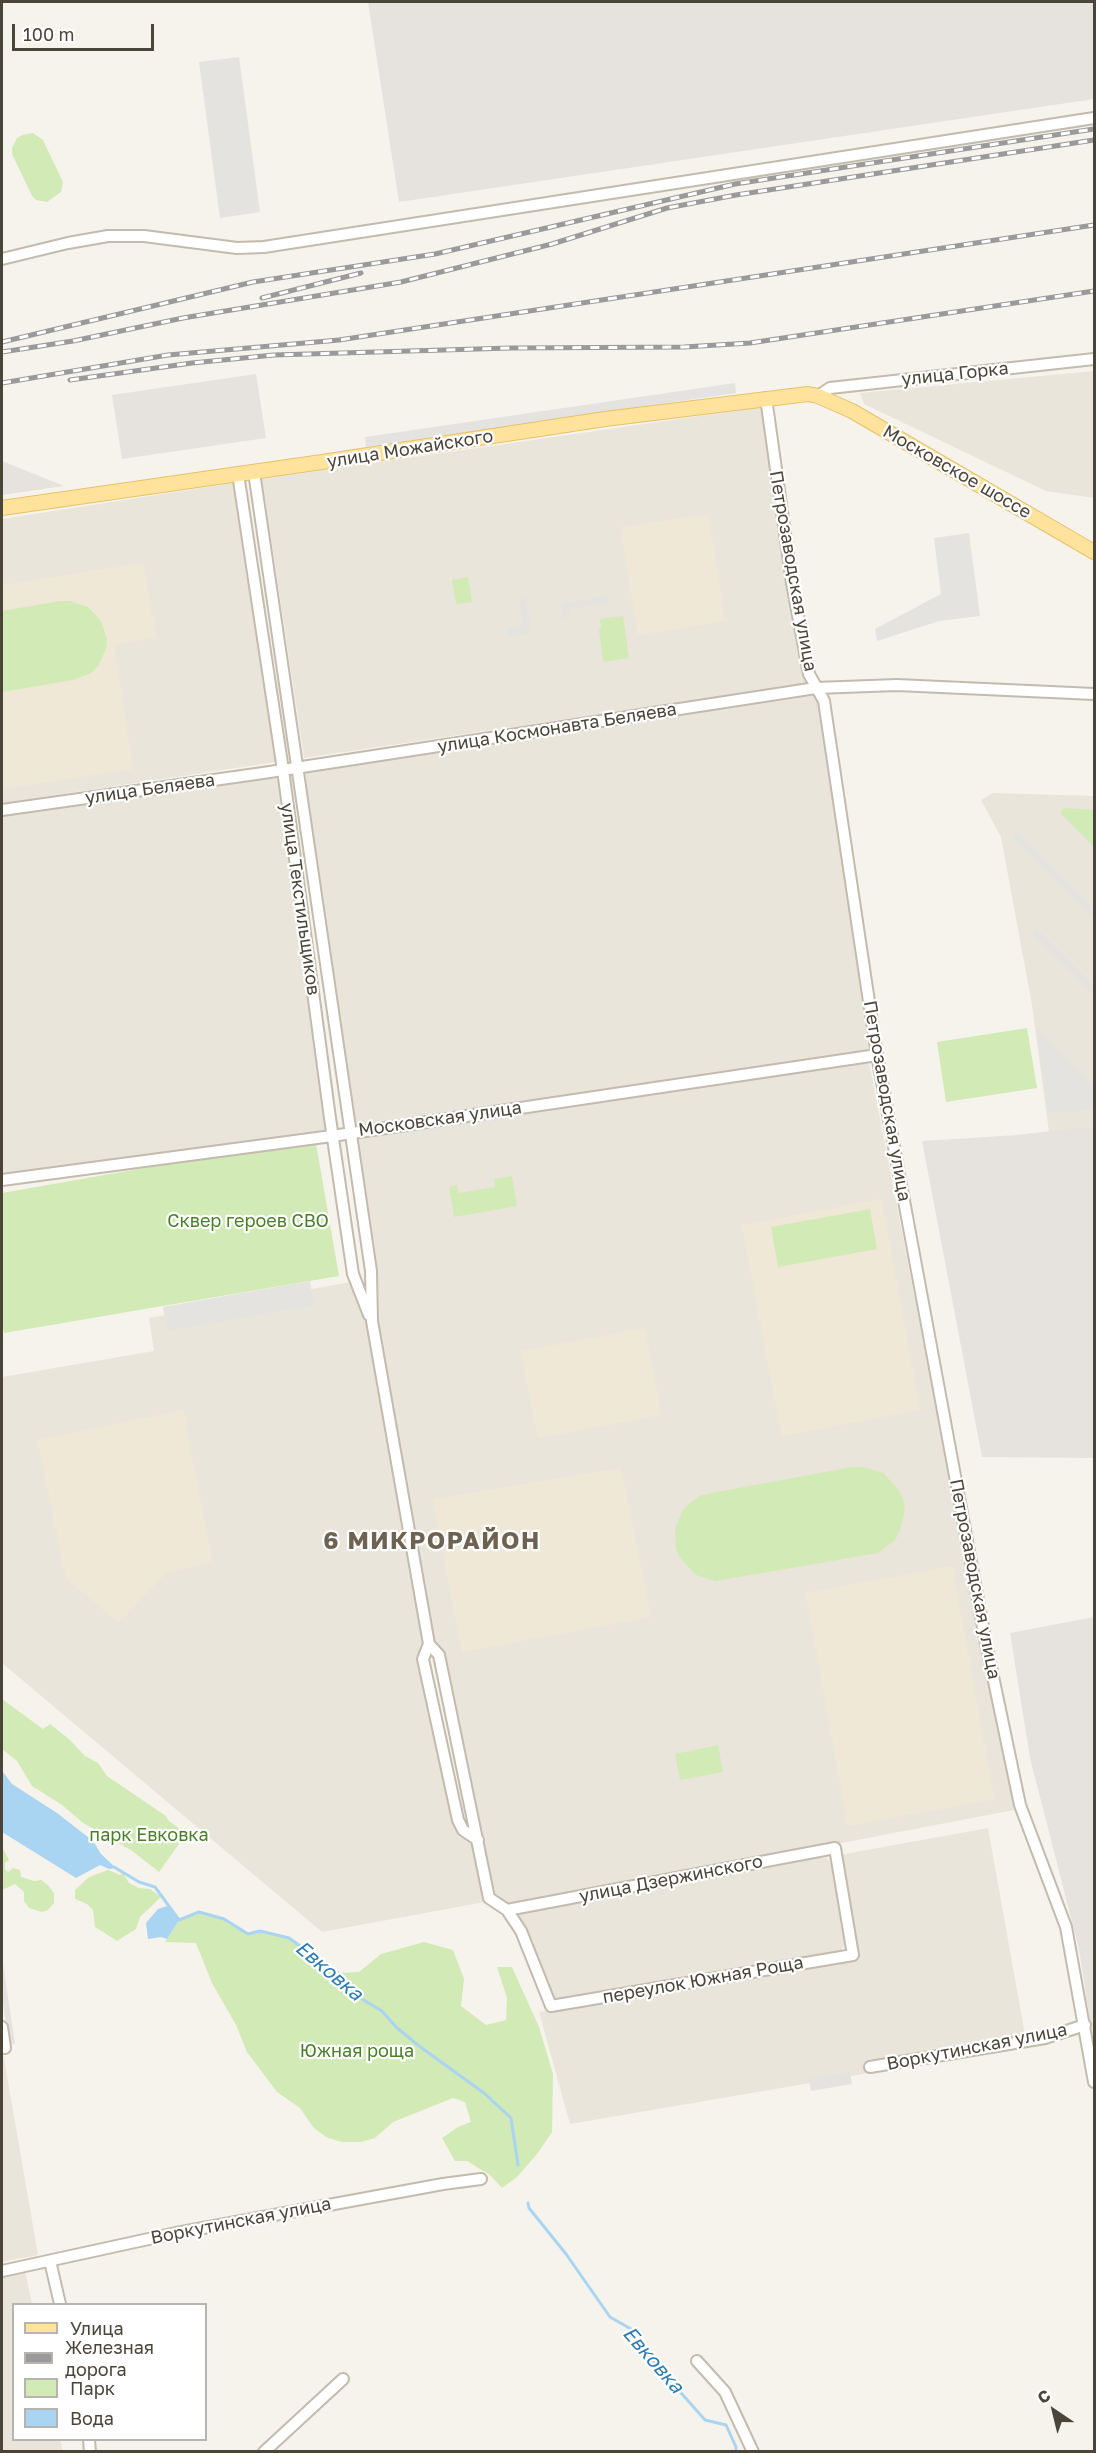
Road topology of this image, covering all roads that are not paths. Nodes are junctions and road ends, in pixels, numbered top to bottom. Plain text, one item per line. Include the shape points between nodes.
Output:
1 (1095, 118) edge
2 (2, 260) edge
3 (1095, 359) edge
4 (818, 396) junction
5 (766, 398) junction
6 (254, 472) junction
7 (238, 474) junction
8 (2, 508) edge
9 (1095, 552) edge
10 (816, 688) junction
11 (1095, 694) edge
12 (298, 767) junction
13 (283, 770) junction
14 (2, 810) edge
15 (877, 1055) junction
16 (351, 1132) junction
17 (332, 1136) junction
18 (2, 1180) edge
19 (371, 1271) junction
20 (353, 1274) junction
21 (372, 1320) junction
22 (429, 1644) junction
23 (478, 1840) junction
24 (835, 1848) joint
25 (507, 1910) junction
26 (1085, 2025) junction
27 (2, 2027) edge
28 (5, 2048) dead end
29 (870, 2067) dead end
30 (1095, 2082) edge
31 (482, 2179) dead end
32 (50, 2261) junction
33 (2, 2271) edge
34 (60, 2303) edge
35 (697, 2361) dead end
36 (343, 2379) dead end
37 (264, 2451) edge
38 (753, 2451) edge

1 - 2 street via 264,247 108,236
3 - 4 street, улица Горка via 830,388
4 - 5 main road, улица Можайского
4 - 9 main road, Московское шоссе via 852,411
5 - 6 main road, улица Можайского
5 - 10 street, Петрозаводская улица via 792,583 809,674
6 - 7 main road, улица Можайского
6 - 12 street, улица Текстильщиков
7 - 8 main road, улица Можайского
7 - 13 street, улица Текстильщиков
10 - 11 street via 897,685
10 - 12 street, улица Космонавта Беляева
10 - 15 street, Петрозаводская улица via 824,701
12 - 13 street, улица Беляева
12 - 16 street, улица Текстильщиков
13 - 14 street, улица Беляева
13 - 17 street, улица Текстильщиков
15 - 16 street, Московская улица
15 - 26 street, Петрозаводская улица via 986,1643 1020,1805 1066,1927
16 - 17 street, Московская улица
16 - 19 street, улица Текстильщиков
17 - 18 street, Московская улица
17 - 20 street, улица Текстильщиков
19 - 20 street
19 - 21 street, улица Текстильщиков
20 - 21 street, улица Текстильщиков
21 - 22 street, улица Текстильщиков
22 - 23 street, улица Текстильщиков via 439,1655
22 - 23 street, улица Текстильщиков via 423,1659 458,1820 463,1830
23 - 25 street, улица Текстильщиков via 489,1898
24 - 25 street, улица Дзержинского
24 - 25 street, переулок Южная Роща via 853,1954 551,2006 521,1931
26 - 29 street, Воркутинская улица via 1045,2038
26 - 30 street, Петрозаводская улица
27 - 28 street
31 - 32 street, Воркутинская улица via 187,2230
32 - 33 street, Воркутинская улица
32 - 34 street
35 - 38 street via 725,2392
36 - 37 street

